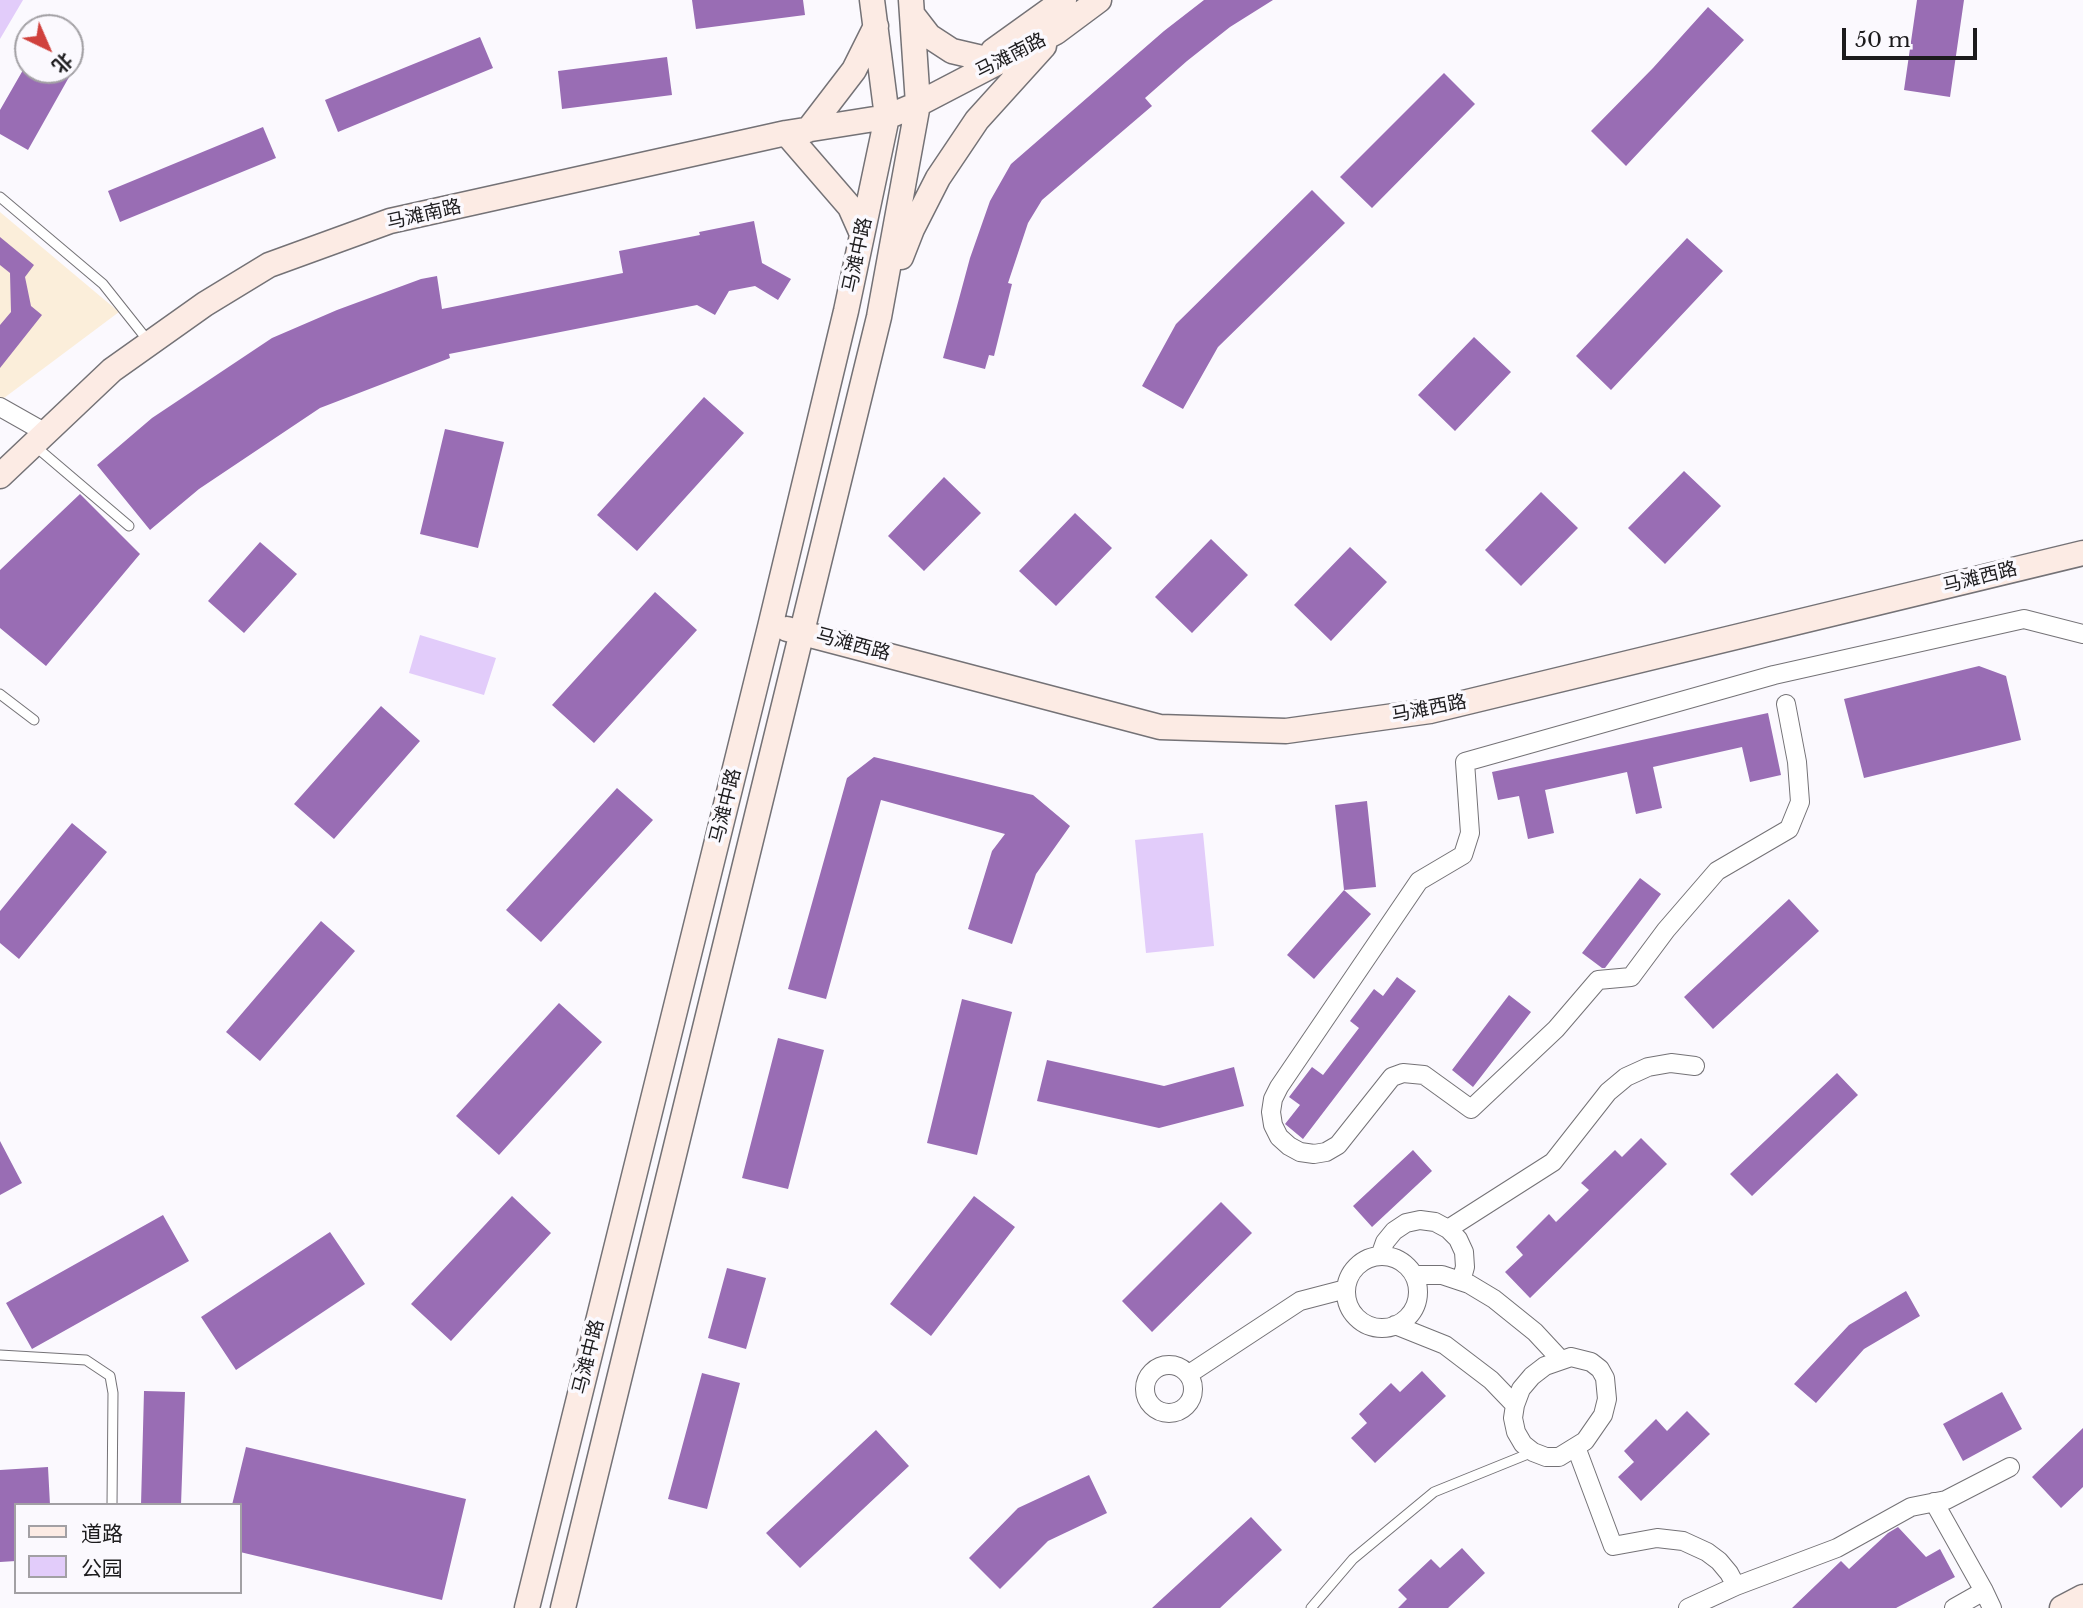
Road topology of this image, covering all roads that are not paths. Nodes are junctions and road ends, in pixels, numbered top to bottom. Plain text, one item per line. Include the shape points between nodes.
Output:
1 (872, 0) edge
2 (1064, 0) edge
3 (1099, 0) edge
4 (911, 7) edge
5 (876, 26) junction
6 (1056, 32) junction
7 (982, 58) junction
8 (918, 104) junction
9 (887, 117) junction
10 (797, 132) junction
11 (0, 197) edge
12 (862, 234) junction
13 (879, 317) junction
14 (150, 343) junction
15 (0, 407) edge
16 (40, 439) junction
17 (0, 476) edge
18 (129, 526) dead end
19 (2083, 553) edge
20 (770, 627) junction
21 (803, 632) junction
22 (2083, 634) edge
23 (0, 694) edge
24 (1786, 704) dead end
25 (34, 720) dead end
26 (1695, 1066) dead end
27 (1448, 1229) junction
28 (1380, 1256) junction
29 (1414, 1275) junction
30 (1461, 1281) junction
31 (1346, 1289) junction
32 (1395, 1325) junction
33 (0, 1355) edge
34 (1561, 1360) junction
35 (1189, 1374) dead end
36 (1515, 1405) junction
37 (1576, 1447) junction
38 (1533, 1452) junction
39 (2010, 1467) dead end
40 (1934, 1502) junction
41 (111, 1503) edge
42 (1736, 1586) junction
43 (1984, 1591) junction
44 (2083, 1597) edge
45 (527, 1608) edge
46 (563, 1608) edge
47 (1311, 1608) edge
48 (1688, 1608) edge
49 (1954, 1608) edge
50 (1992, 1608) edge
51 (2062, 1608) edge

1 - 5 main road, 马滩中路
2 - 7 main road, 马滩南路
3 - 6 main road, 马滩南路
4 - 7 main road via 929,36 952,51
4 - 8 main road, 马滩中路
5 - 9 main road, 马滩中路
5 - 10 main road via 853,70
6 - 8 main road, 马滩南路
6 - 13 main road via 977,120 939,178 912,229
7 - 8 main road, 马滩南路
8 - 9 main road, 马滩南路
8 - 13 main road, 马滩中路
9 - 10 main road, 马滩南路
9 - 12 main road, 马滩中路
10 - 12 main road via 850,208
10 - 14 main road, 马滩南路 via 390,222 269,265
11 - 14 lane via 103,284
12 - 20 main road, 马滩中路
13 - 21 main road, 马滩中路
14 - 16 main road, 马滩南路 via 112,370
15 - 16 street
16 - 17 main road, 马滩南路
16 - 18 lane
19 - 21 main road, 马滩西路 via 1430,711 1286,731 1160,727
20 - 21 main road, 马滩西路
20 - 45 main road, 马滩中路
21 - 46 main road, 马滩中路
22 - 24 street via 2024,619 1773,675 1465,762 1470,833 1463,855 1419,881 1279,1087 1271,1112 1279,1137 1300,1152 1314,1154 1338,1146 1392,1077 1403,1073 1424,1075 1471,1110 1556,1029 1598,980 1630,977 1717,872 1789,829 1800,802
23 - 25 lane
26 - 27 street via 1671,1063 1626,1077 1608,1092 1553,1162
27 - 28 street via 1435,1222 1406,1223 1389,1236
27 - 30 street via 1464,1252
28 - 29 street via 1399,1260
28 - 31 street via 1361,1263
29 - 30 street via 1442,1275
29 - 32 street via 1416,1304
30 - 34 street via 1494,1299
31 - 32 street via 1351,1309 1365,1323
31 - 35 street via 1300,1301
32 - 36 street via 1445,1345
33 - 41 lane via 86,1360 110,1376
34 - 36 street via 1532,1376
34 - 37 street via 1571,1357 1591,1362 1600,1369 1607,1389 1603,1415
36 - 38 street via 1516,1432
37 - 38 street via 1559,1457
37 - 42 street via 1613,1546 1657,1538 1683,1541 1719,1561
38 - 47 lane via 1434,1492 1353,1559
39 - 40 street
40 - 42 street via 1910,1507 1837,1548
40 - 43 street
42 - 48 street
43 - 49 street
43 - 50 street
44 - 51 main road

